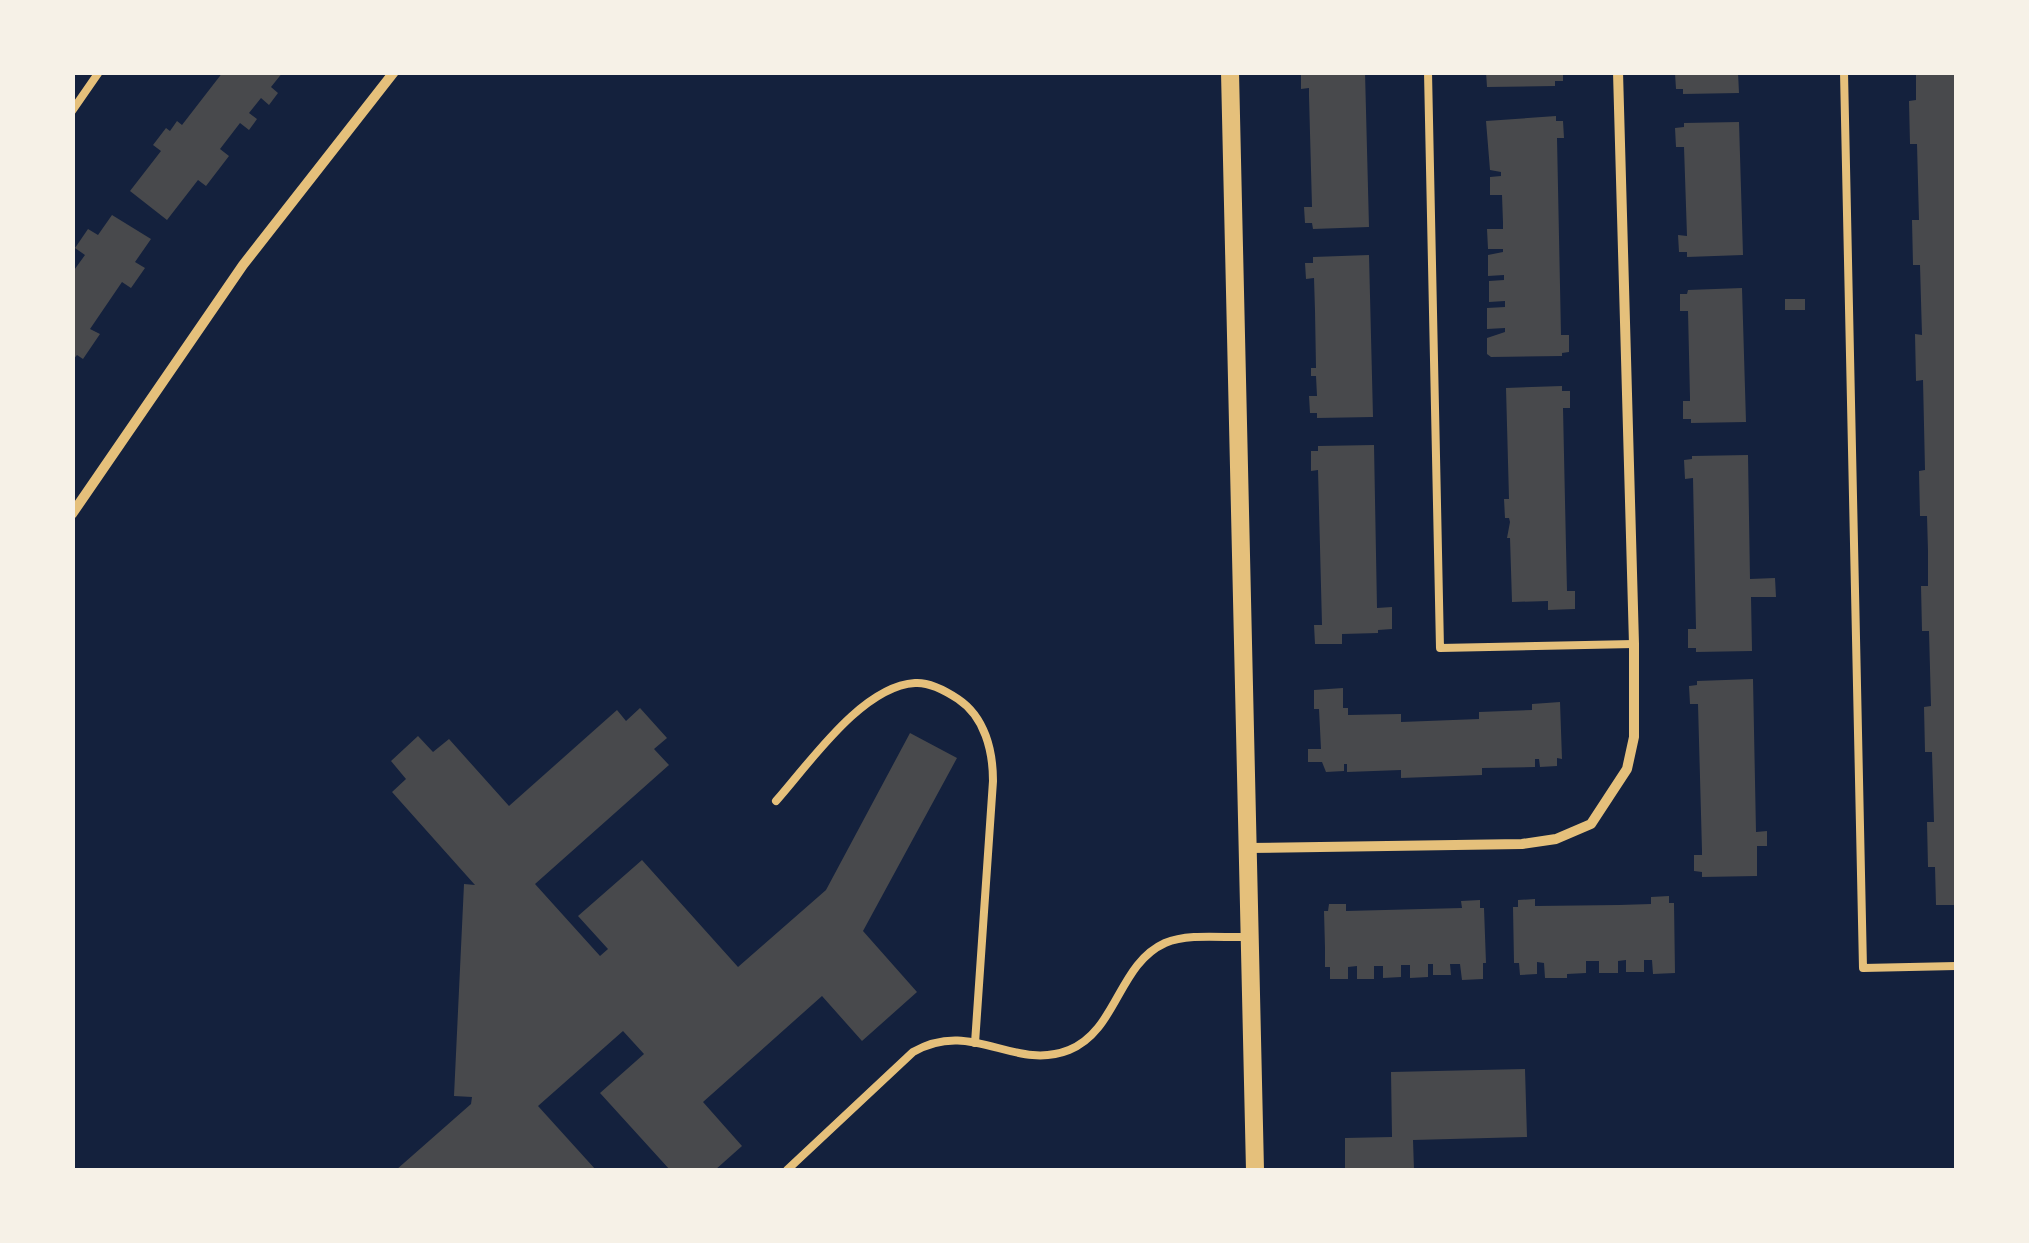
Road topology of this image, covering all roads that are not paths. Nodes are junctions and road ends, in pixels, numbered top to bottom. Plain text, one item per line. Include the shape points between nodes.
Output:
1 (98, 72) edge
2 (1230, 72) edge
3 (1428, 72) edge
4 (1618, 72) edge
5 (1844, 72) edge
6 (387, 75) edge
7 (72, 111) edge
8 (72, 514) edge
9 (1634, 644) junction
10 (776, 801) dead end
11 (1247, 848) junction
12 (1249, 938) junction
13 (1956, 966) edge
14 (974, 1043) junction
15 (788, 1170) edge
16 (1254, 1170) edge

1 - 7 lane
2 - 11 street
3 - 9 lane via 1440,648
4 - 9 street
5 - 13 lane via 1863,968
6 - 8 street via 243,265
9 - 11 street via 1634,737 1627,769 1590,824 1522,844
10 - 14 lane via 860,708 888,690 916,682 962,702 993,751
11 - 12 street
12 - 14 lane via 1164,944 1132,974 1093,1035 1074,1048 1049,1057
12 - 16 street
14 - 15 lane via 952,1038 913,1052

